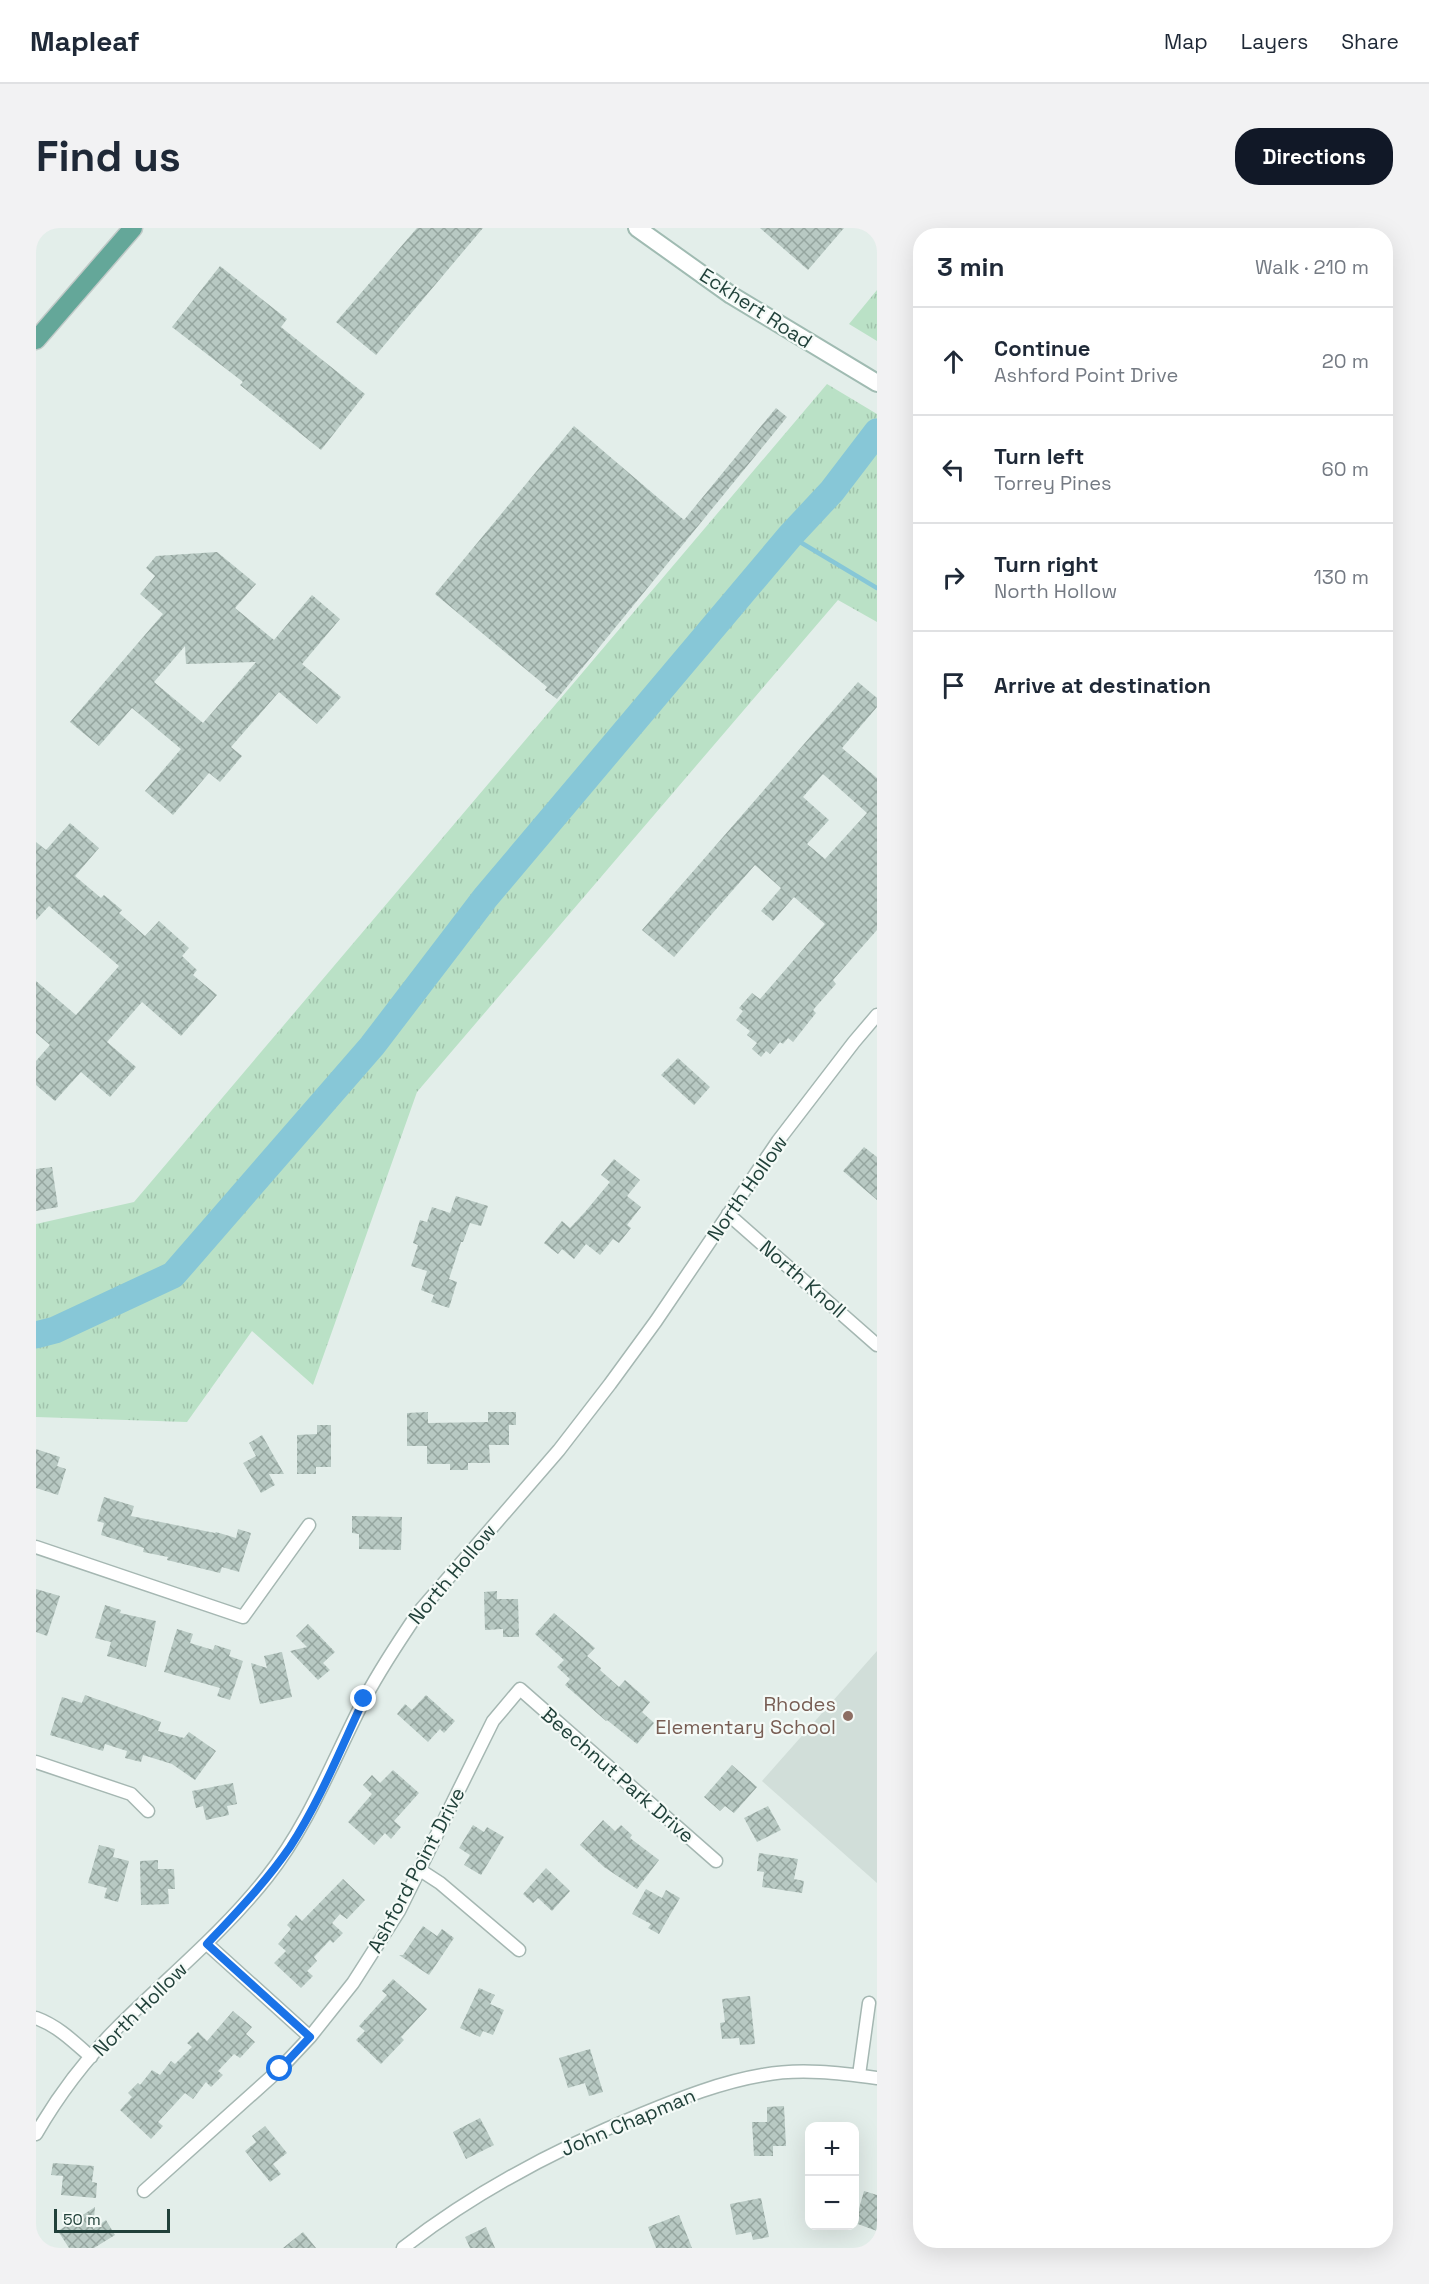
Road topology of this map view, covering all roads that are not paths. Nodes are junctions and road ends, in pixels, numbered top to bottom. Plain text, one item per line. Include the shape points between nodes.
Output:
1 (133, 228) edge
2 (638, 228) edge
3 (36, 340) edge
4 (877, 383) edge
5 (877, 1015) edge
6 (728, 1214) junction
7 (877, 1345) edge
8 (309, 1525) dead end
9 (36, 1547) edge
10 (520, 1689) joint
11 (36, 1762) edge
12 (148, 1811) dead end
13 (716, 1861) dead end
14 (420, 1870) junction
15 (207, 1944) junction
16 (519, 1950) dead end
17 (869, 2003) dead end
18 (36, 2018) edge
19 (310, 2037) junction
20 (91, 2057) junction
21 (859, 2075) junction
22 (877, 2078) edge
23 (36, 2134) edge
24 (144, 2191) dead end
25 (403, 2248) edge

1 - 3 main road
2 - 4 main road, Eckhert Road via 731,295
5 - 6 street, North Hollow via 783,1135
6 - 7 street, North Knoll
6 - 15 street, North Hollow via 656,1321 559,1450 418,1613 364,1699 289,1848
8 - 9 street via 243,1617
10 - 13 street, Beechnut Park Drive
10 - 14 street, Ashford Point Drive via 493,1721
11 - 12 street via 131,1794
14 - 16 street
14 - 19 street, Ashford Point Drive via 379,1943
15 - 19 street
15 - 20 street, North Hollow
17 - 21 street
18 - 20 street via 72,2039
19 - 24 street, Ashford Point Drive via 257,2092
20 - 23 street, North Hollow
21 - 22 street, John Chapman
21 - 25 street, John Chapman via 765,2074 688,2095 596,2133 504,2179

